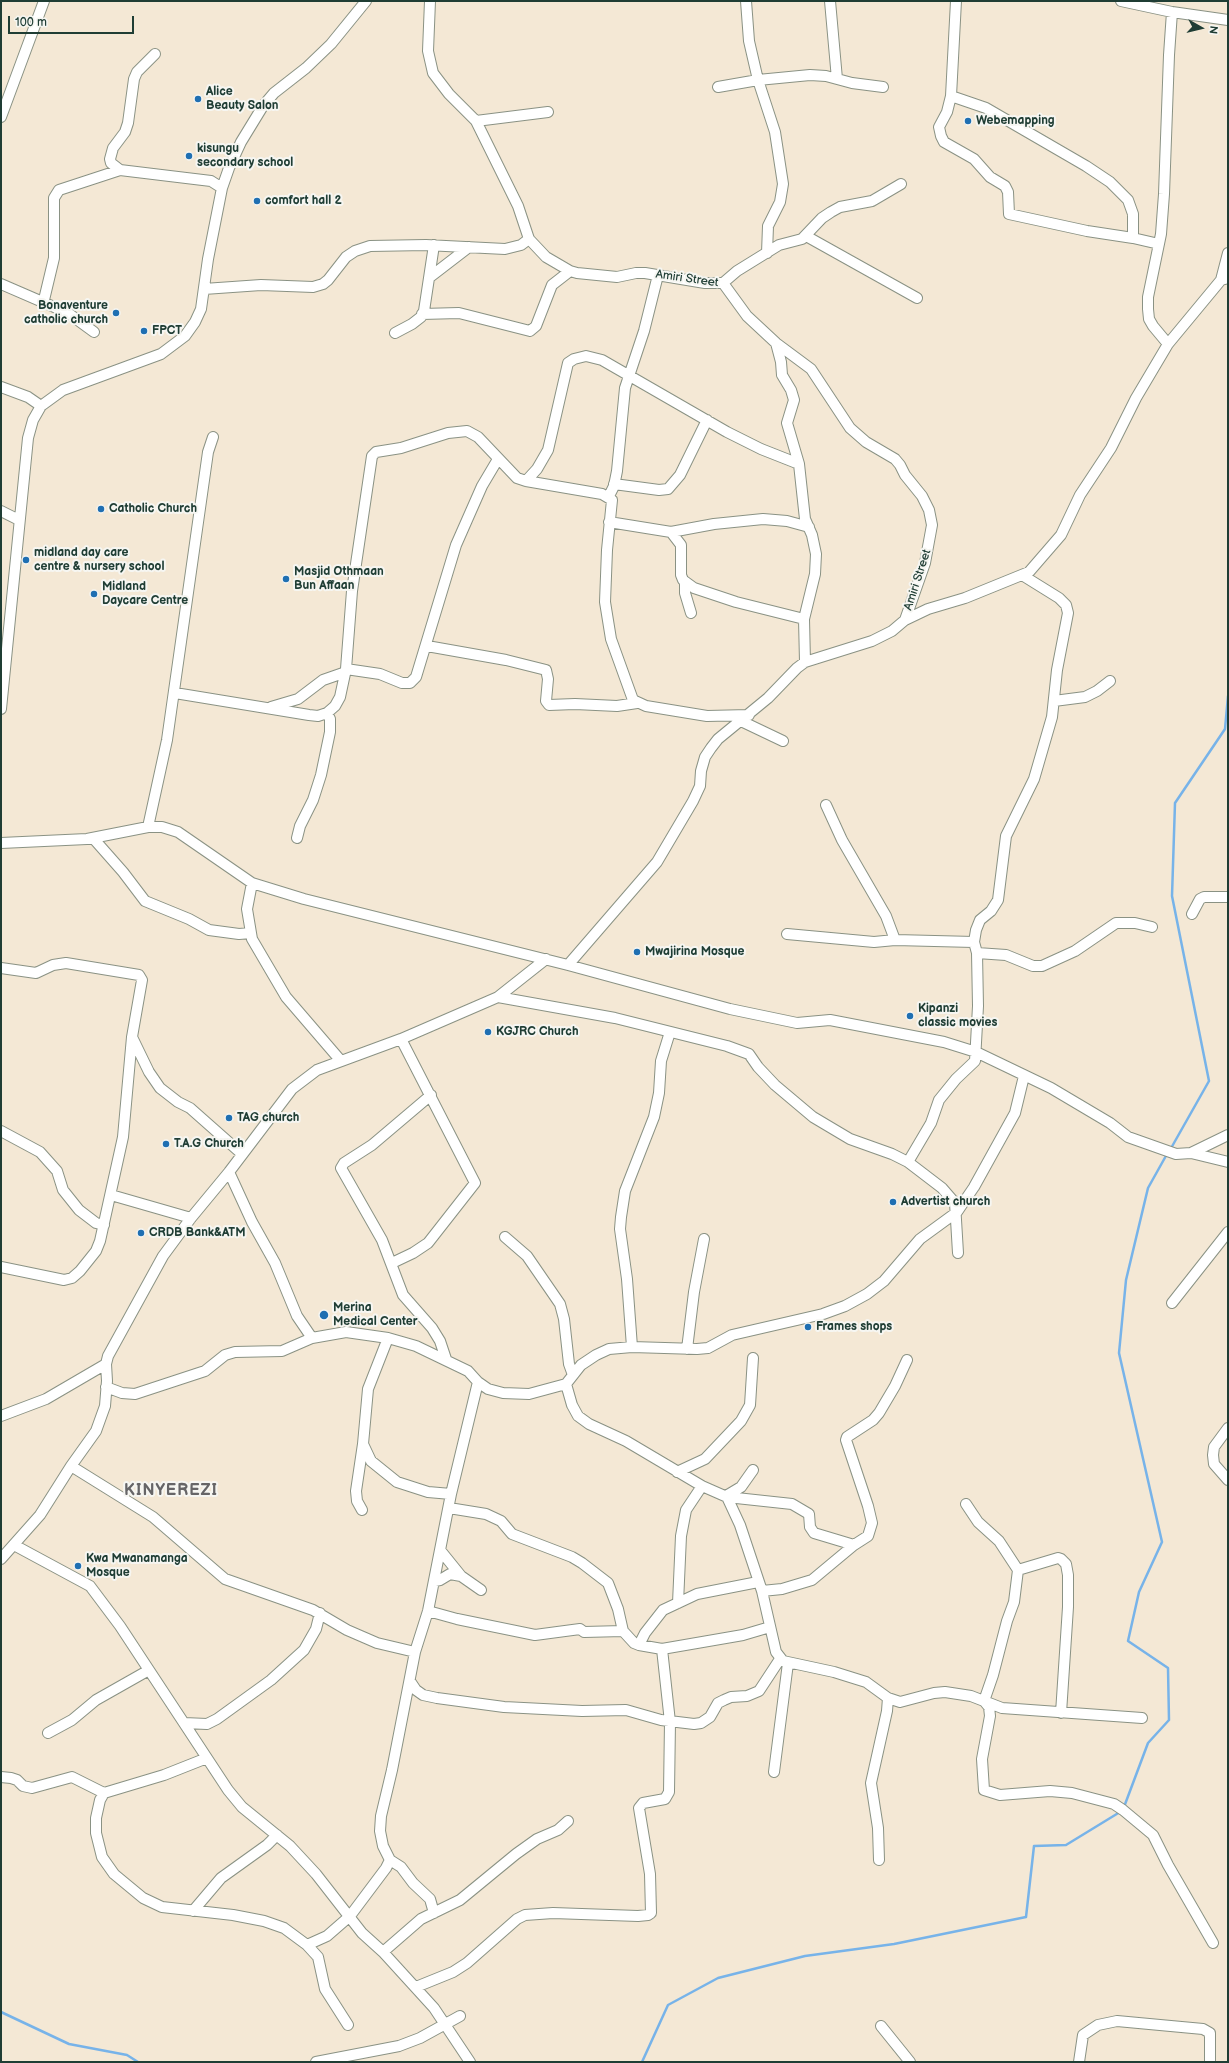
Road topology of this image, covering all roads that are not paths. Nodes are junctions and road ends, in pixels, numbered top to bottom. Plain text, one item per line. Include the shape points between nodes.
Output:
1 (44, 1) edge
2 (366, 1) edge
3 (430, 1) edge
4 (746, 1) edge
5 (830, 1) edge
6 (956, 1) edge
7 (1121, 1) edge
8 (1160, 5) edge
9 (1172, 12) junction
10 (1228, 20) edge
11 (154, 54) dead end
12 (837, 79) junction
13 (758, 80) junction
14 (718, 87) dead end
15 (883, 87) dead end
16 (951, 96) junction
17 (548, 112) dead end
18 (1, 117) edge
19 (476, 121) junction
20 (120, 170) junction
21 (902, 184) dead end
22 (222, 188) junction
23 (806, 236) junction
24 (1133, 238) junction
25 (529, 239) junction
26 (1159, 244) junction
27 (434, 245) junction
28 (469, 247) junction
29 (1228, 253) edge
30 (766, 254) junction
31 (570, 271) junction
32 (658, 275) junction
33 (430, 277) junction
34 (1225, 279) edge
35 (723, 283) junction
36 (1, 284) edge
37 (204, 289) junction
38 (917, 298) dead end
39 (43, 304) junction
40 (422, 314) junction
41 (94, 332) dead end
42 (395, 333) dead end
43 (776, 343) junction
44 (1168, 344) junction
45 (629, 376) junction
46 (1, 387) edge
47 (41, 406) junction
48 (707, 420) junction
49 (213, 437) dead end
50 (498, 459) junction
51 (799, 464) junction
52 (526, 481) junction
53 (614, 484) junction
54 (609, 496) junction
55 (1, 511) edge
56 (19, 520) junction
57 (609, 522) junction
58 (808, 527) junction
59 (671, 532) junction
60 (1022, 575) junction
61 (685, 582) junction
62 (691, 613) dead end
63 (1, 617) edge
64 (804, 619) junction
65 (905, 620) junction
66 (10, 624) junction
67 (427, 646) junction
68 (805, 662) junction
69 (346, 671) junction
70 (1110, 681) dead end
71 (175, 693) junction
72 (1054, 701) junction
73 (637, 703) junction
74 (266, 708) junction
75 (1, 709) edge
76 (327, 713) junction
77 (745, 718) junction
78 (783, 741) dead end
79 (826, 805) dead end
80 (148, 827) junction
81 (93, 838) junction
82 (297, 838) dead end
83 (1, 843) edge
84 (252, 883) junction
85 (1228, 897) edge
86 (1192, 914) dead end
87 (1152, 927) dead end
88 (251, 933) junction
89 (787, 934) dead end
90 (895, 940) junction
91 (974, 942) junction
92 (976, 953) junction
93 (546, 959) junction
94 (568, 965) junction
95 (1, 968) edge
96 (498, 997) junction
97 (670, 1032) junction
98 (132, 1037) junction
99 (401, 1039) junction
100 (976, 1052) junction
101 (341, 1061) junction
102 (1024, 1076) junction
103 (430, 1095) junction
104 (1, 1131) edge
105 (1228, 1135) edge
106 (1191, 1153) junction
107 (242, 1154) junction
108 (1226, 1160) edge
109 (908, 1162) junction
110 (229, 1172) junction
111 (111, 1195) junction
112 (957, 1212) junction
113 (190, 1218) junction
114 (104, 1225) junction
115 (1228, 1232) edge
116 (505, 1237) dead end
117 (704, 1238) dead end
118 (958, 1253) dead end
119 (392, 1263) junction
120 (1, 1267) edge
121 (1172, 1303) dead end
122 (312, 1338) junction
123 (388, 1338) junction
124 (632, 1347) junction
125 (687, 1349) junction
126 (753, 1358) dead end
127 (446, 1359) junction
128 (907, 1360) dead end
129 (106, 1364) junction
130 (573, 1375) junction
131 (478, 1382) junction
132 (566, 1384) junction
133 (106, 1387) junction
134 (1, 1416) edge
135 (1228, 1428) edge
136 (363, 1444) junction
137 (71, 1466) junction
138 (753, 1470) dead end
139 (677, 1472) junction
140 (1228, 1480) edge
141 (702, 1486) junction
142 (451, 1494) junction
143 (726, 1496) junction
144 (966, 1504) dead end
145 (449, 1508) junction
146 (362, 1510) dead end
147 (14, 1545) junction
148 (854, 1545) junction
149 (440, 1550) junction
150 (1, 1559) edge
151 (1018, 1570) junction
152 (461, 1576) junction
153 (434, 1581) junction
154 (760, 1587) junction
155 (481, 1590) dead end
156 (678, 1603) junction
157 (428, 1611) junction
158 (320, 1613) junction
159 (770, 1627) junction
160 (623, 1631) junction
161 (639, 1645) junction
162 (662, 1649) junction
163 (415, 1652) junction
164 (784, 1661) junction
165 (149, 1670) junction
166 (410, 1681) junction
167 (888, 1698) junction
168 (984, 1701) junction
169 (1061, 1713) junction
170 (1142, 1718) dead end
171 (670, 1722) junction
172 (184, 1723) junction
173 (48, 1733) dead end
174 (207, 1758) junction
175 (774, 1772) dead end
176 (1, 1777) edge
177 (104, 1793) junction
178 (568, 1821) dead end
179 (277, 1835) junction
180 (390, 1860) junction
181 (879, 1860) dead end
182 (192, 1910) junction
183 (434, 1913) junction
184 (350, 1916) junction
185 (1213, 1943) dead end
186 (307, 1945) junction
187 (382, 1952) junction
188 (416, 1987) junction
189 (460, 2016) dead end
190 (348, 2025) dead end
191 (445, 2025) junction
192 (881, 2026) dead end
193 (316, 2062) edge
194 (470, 2062) edge
195 (910, 2062) edge
196 (1079, 2062) edge
197 (1210, 2062) edge

1 - 18 street
2 - 22 street via 331,44 274,93 263,106 235,155
3 - 19 street, Amiri Street via 428,51 433,73 449,94
4 - 13 street via 749,41
5 - 12 street
6 - 16 street
7 - 8 street
8 - 9 street
9 - 10 street
9 - 26 street via 1164,194
11 - 20 street via 134,80 128,123 125,132 113,148 111,163
12 - 13 street via 810,75
12 - 15 street
13 - 14 street
13 - 30 street via 775,132 783,184 780,202 768,226
16 - 24 street via 986,108 1110,182 1128,200 1133,214
16 - 24 street via 940,127 941,136 944,142 974,158 990,177 1005,186 1009,196 1009,214
17 - 19 street
19 - 25 street, Amiri Street via 518,206
20 - 22 street via 211,181
20 - 39 street via 59,190 55,194 56,250
21 - 23 street via 872,201 840,208 822,218
22 - 37 street
23 - 30 street
23 - 38 street
24 - 26 street
25 - 28 street via 521,245 505,249
25 - 31 street, Amiri Street via 546,257
26 - 44 street via 1148,297 1148,309 1149,319
27 - 28 street
27 - 33 street
27 - 37 street via 363,247 346,258 323,284 313,286 261,285
28 - 33 street
29 - 34 street
30 - 35 street via 737,271
31 - 32 street, Amiri Street via 617,277 636,273
31 - 40 street via 552,285 536,326 530,331 459,313
32 - 35 street, Amiri Street via 705,283
32 - 45 street
33 - 40 street
34 - 44 street
35 - 43 street, Amiri Street via 747,316
36 - 39 street
37 - 47 street via 201,309 195,322 175,346 161,354 63,390
39 - 41 street via 68,313
40 - 42 street via 412,324
43 - 51 street via 782,375 794,400 788,423
43 - 65 street, Amiri Street via 811,369 850,428 866,442 895,459 929,510 932,525 929,546
44 - 60 street via 1136,398 1111,448 1080,495 1061,535 1029,572
45 - 48 street
45 - 52 street via 594,357 574,358 568,363 548,450 537,469
45 - 53 street via 624,394
46 - 47 street via 28,397
47 - 56 street via 28,438
48 - 51 street via 761,449
48 - 53 street via 680,475 668,488 659,490
49 - 71 street via 208,452
50 - 52 street via 517,478
50 - 67 street via 482,486 456,545
50 - 69 street via 472,433 462,431 401,448 376,452 372,456 352,591
51 - 58 street
52 - 54 street
53 - 54 street
54 - 57 street via 613,506
55 - 56 street
56 - 66 street
57 - 59 street
57 - 73 street via 605,602 611,639 630,696
58 - 59 street via 795,522 763,519
58 - 64 street via 816,554 815,574
59 - 61 street via 681,545 681,575
60 - 65 street via 965,598 928,609
60 - 72 street via 1060,598 1066,605 1068,613
61 - 62 street via 686,601
61 - 64 street via 718,597
63 - 66 street
64 - 68 street
65 - 68 street via 892,631 872,641
66 - 75 street
67 - 69 street via 416,677 410,683 402,683 380,674
67 - 73 street via 546,670 546,701 549,705 617,706
68 - 77 street
69 - 74 street via 323,680 298,699
69 - 76 street via 340,697
70 - 72 street via 1097,692 1085,697
71 - 74 street
71 - 80 street
72 - 91 street via 1034,779 1006,836 998,900 978,923
73 - 77 street via 707,716
74 - 76 street via 318,716
76 - 82 street via 330,719 330,732 320,774 313,800
77 - 78 street
77 - 94 street via 718,739 706,757 701,771 700,786 693,801 657,862
79 - 90 street via 842,840 886,916
80 - 81 street
80 - 84 street via 162,827 178,832
81 - 83 street
81 - 88 street via 144,901 209,930
84 - 88 street via 247,910
84 - 93 street via 304,899
85 - 86 street via 1204,897 1200,899
87 - 92 street via 1116,922 1076,950 1042,966 1033,966 1006,955
88 - 101 street via 252,939 286,997
89 - 90 street via 874,942
90 - 91 street
91 - 92 street
92 - 100 street
93 - 94 street
93 - 96 street
94 - 100 street via 778,1020 796,1023 830,1020 944,1042
95 - 98 street via 36,972 66,963 139,975 142,980
96 - 97 street via 615,1018
96 - 99 street
97 - 109 street via 749,1054 775,1085 813,1117 850,1139
97 - 124 street via 661,1061 660,1093 654,1117 625,1191 621,1217 620,1229
98 - 107 street via 160,1088 190,1108
98 - 111 street via 123,1137
99 - 101 street
99 - 103 street
100 - 102 street
100 - 109 street via 975,1062 939,1100 931,1123
101 - 107 street via 317,1070 298,1083
102 - 106 street via 1050,1088 1137,1141 1176,1154
102 - 112 street via 1015,1113 974,1187
103 - 119 street via 475,1183 428,1243
103 - 119 street via 372,1145 341,1166 373,1222
104 - 114 street via 40,1152 57,1171 63,1190 79,1210 96,1223
105 - 106 street
106 - 108 street
107 - 110 street
109 - 112 street via 942,1188 955,1203
110 - 113 street
110 - 122 street via 252,1222 275,1263 297,1316
111 - 113 street
111 - 114 street
112 - 118 street
112 - 125 street via 920,1239 884,1280 845,1306 799,1321 732,1335 708,1348
113 - 129 street via 163,1256 116,1340
114 - 120 street via 96,1251 72,1278 64,1280
115 - 121 street
116 - 130 street via 527,1256 560,1304
117 - 125 street
119 - 127 street via 403,1295 432,1328
122 - 123 street via 346,1332
122 - 133 street via 282,1351 241,1351 225,1355 205,1371 136,1394 122,1393
123 - 127 street via 416,1346
123 - 136 street via 368,1389
124 - 125 street
124 - 130 street via 609,1349 596,1355 581,1365
126 - 139 street via 750,1405 741,1421 705,1459
127 - 131 street via 468,1371
128 - 148 street via 879,1413 846,1440 872,1523 868,1536
129 - 133 street
129 - 134 street via 46,1399
130 - 132 street
131 - 132 street via 488,1389 516,1395
131 - 142 street
132 - 139 street via 572,1406 578,1416
133 - 137 street via 105,1406 96,1431
135 - 140 street via 1214,1447 1213,1454 1214,1464
136 - 142 street via 371,1461 397,1482 428,1492
136 - 146 street via 356,1491 357,1501
137 - 147 street via 40,1515
137 - 158 street via 153,1517 225,1579
138 - 143 street via 741,1486
139 - 141 street
141 - 143 street
141 - 156 street via 686,1510 681,1536
142 - 145 street
143 - 148 street via 792,1504 809,1514 810,1527 814,1533
143 - 154 street via 740,1525
144 - 151 street via 978,1522 999,1541
145 - 149 street
145 - 160 street via 494,1517 512,1534 582,1563 608,1583
147 - 150 street
147 - 165 street via 90,1586
148 - 154 street via 812,1580 782,1590
149 - 152 street
149 - 153 street
151 - 168 street via 1014,1602
151 - 169 street via 1058,1558 1064,1561 1067,1568 1068,1607
152 - 153 street via 450,1574 442,1580
152 - 155 street
153 - 157 street
154 - 156 street via 697,1594
154 - 159 street
156 - 161 street via 657,1616
157 - 160 street via 535,1635 580,1629 584,1632
157 - 163 street
158 - 163 street via 359,1636 387,1647
158 - 172 street via 316,1629 304,1650 272,1680 207,1724
159 - 162 street via 743,1635
159 - 164 street
160 - 161 street
161 - 162 street
162 - 171 street
163 - 166 street
164 - 167 street via 866,1682
164 - 171 street via 759,1691 747,1696 731,1697 718,1703 710,1717 701,1723
164 - 175 street
165 - 172 street
165 - 173 street via 96,1700 72,1720
166 - 171 street via 423,1695 436,1698 504,1707 582,1711 626,1710
166 - 180 street via 381,1816 383,1846
167 - 168 street via 900,1702 934,1692 945,1692
167 - 181 street via 871,1783 878,1828
168 - 169 street via 1002,1708
168 - 185 street via 989,1707 990,1716 982,1759 984,1790 1000,1795 1050,1791 1072,1793 1114,1804 1133,1816 1149,1831
169 - 170 street
171 - 188 street via 669,1792 665,1799 643,1803 639,1808 650,1874 651,1913 648,1916 553,1913 525,1915 517,1919 467,1963 447,1975
172 - 174 street
174 - 177 street via 164,1775
174 - 179 street via 242,1807
176 - 177 street via 12,1778 23,1786 32,1788 72,1777
177 - 182 street via 96,1818 96,1833 102,1857 114,1874 143,1898 162,1907
178 - 183 street via 558,1830 537,1839 460,1900
179 - 182 street via 268,1845 221,1878
179 - 184 street via 316,1874
180 - 183 street via 401,1867 430,1899
180 - 184 street
182 - 186 street via 264,1921 284,1928
183 - 187 street via 421,1919
184 - 186 street via 326,1936
184 - 187 street via 362,1933
186 - 190 street via 318,1958 325,1989
187 - 188 street
188 - 191 street
189 - 191 street
191 - 193 street via 399,2046
191 - 194 street
192 - 195 street
196 - 197 street via 1083,2035 1116,2020 1203,2029 1210,2033

